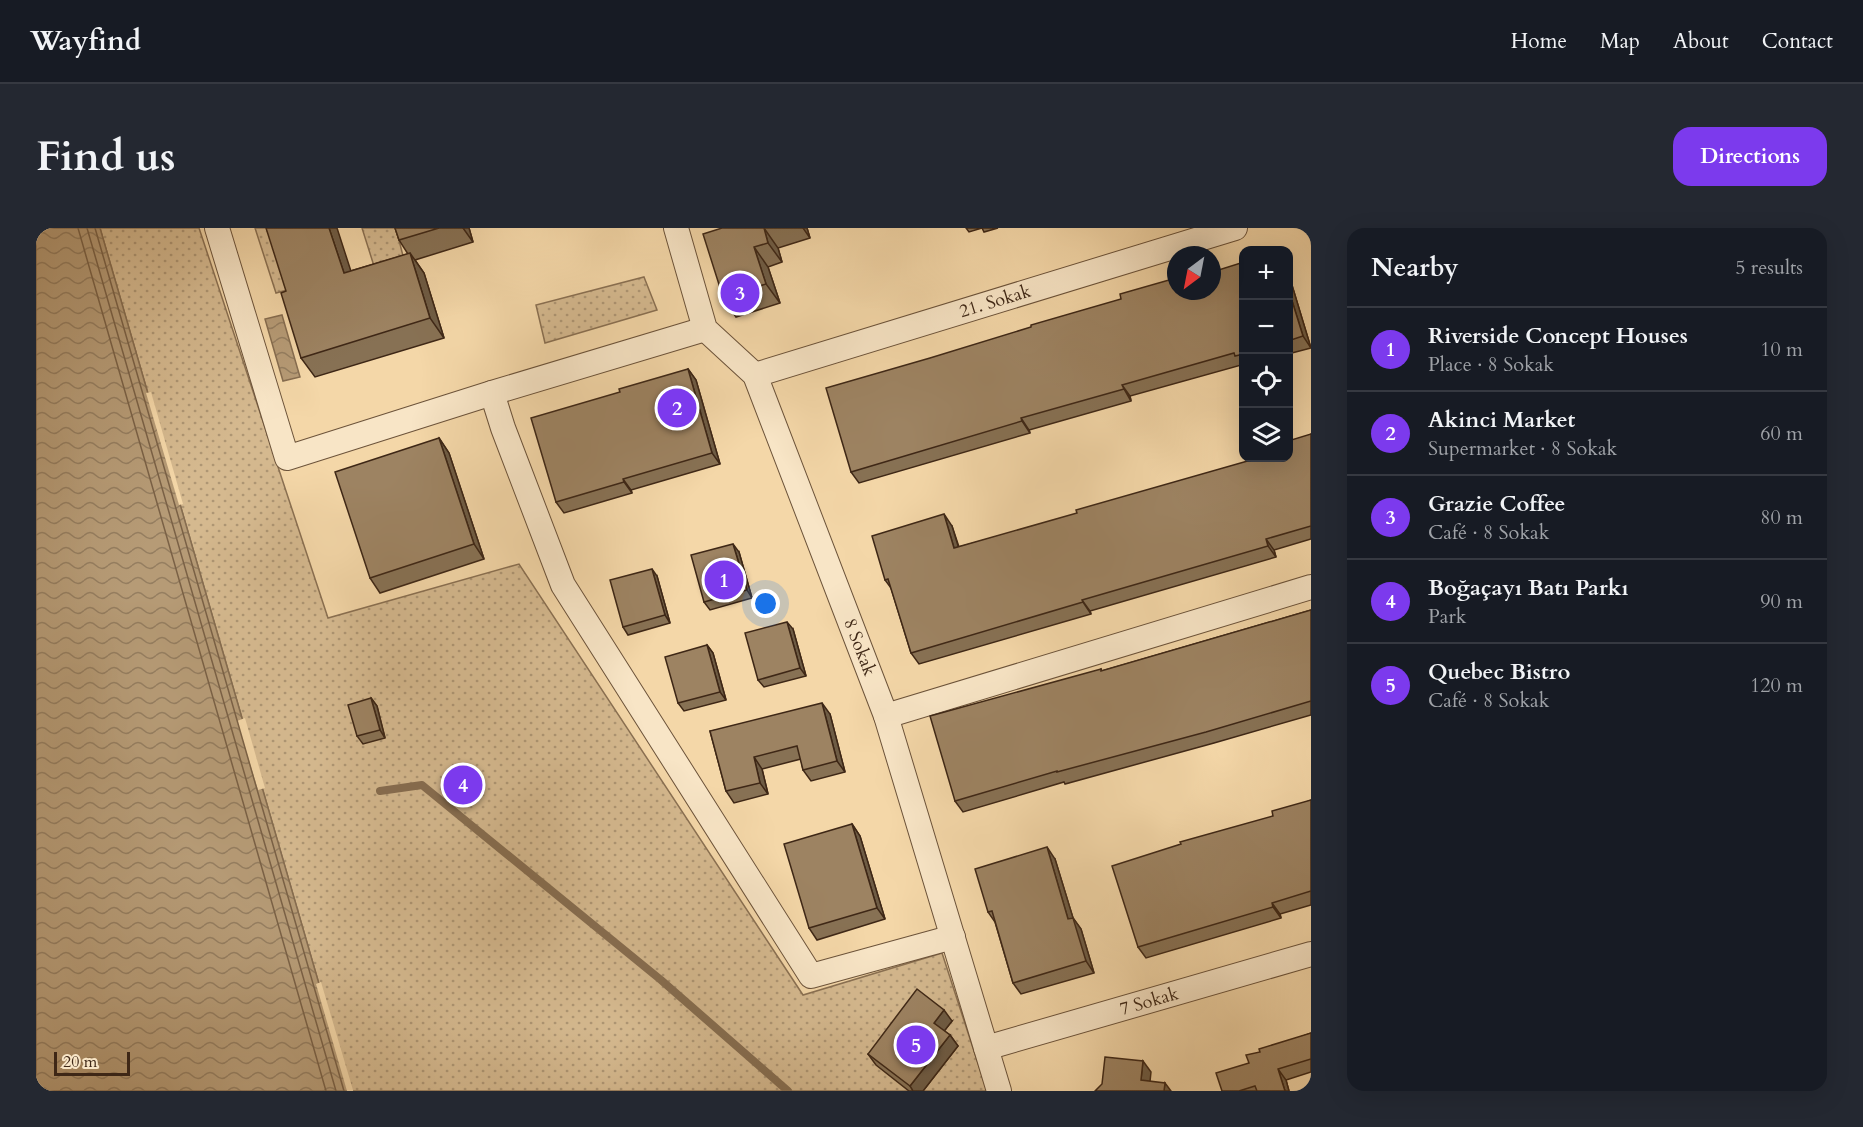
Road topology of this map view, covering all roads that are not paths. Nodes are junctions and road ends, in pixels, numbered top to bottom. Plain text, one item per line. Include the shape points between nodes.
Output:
1 (217, 228) edge
2 (676, 228) edge
3 (1235, 228) edge
4 (705, 329) junction
5 (755, 375) junction
6 (492, 393) junction
7 (1311, 587) edge
8 (886, 716) junction
9 (953, 937) junction
10 (1311, 954) edge
11 (986, 1047) junction
12 (999, 1091) edge

1 - 6 street via 287,458
2 - 4 street
3 - 5 street, 21. Sokak
4 - 5 street, 8 Sokak
4 - 6 street
5 - 8 street, 8 Sokak
6 - 9 street via 563,585 811,976
7 - 8 street
8 - 9 street, 8 Sokak
9 - 11 street, 8 Sokak
10 - 11 street, 7 Sokak
11 - 12 street, 8 Sokak

